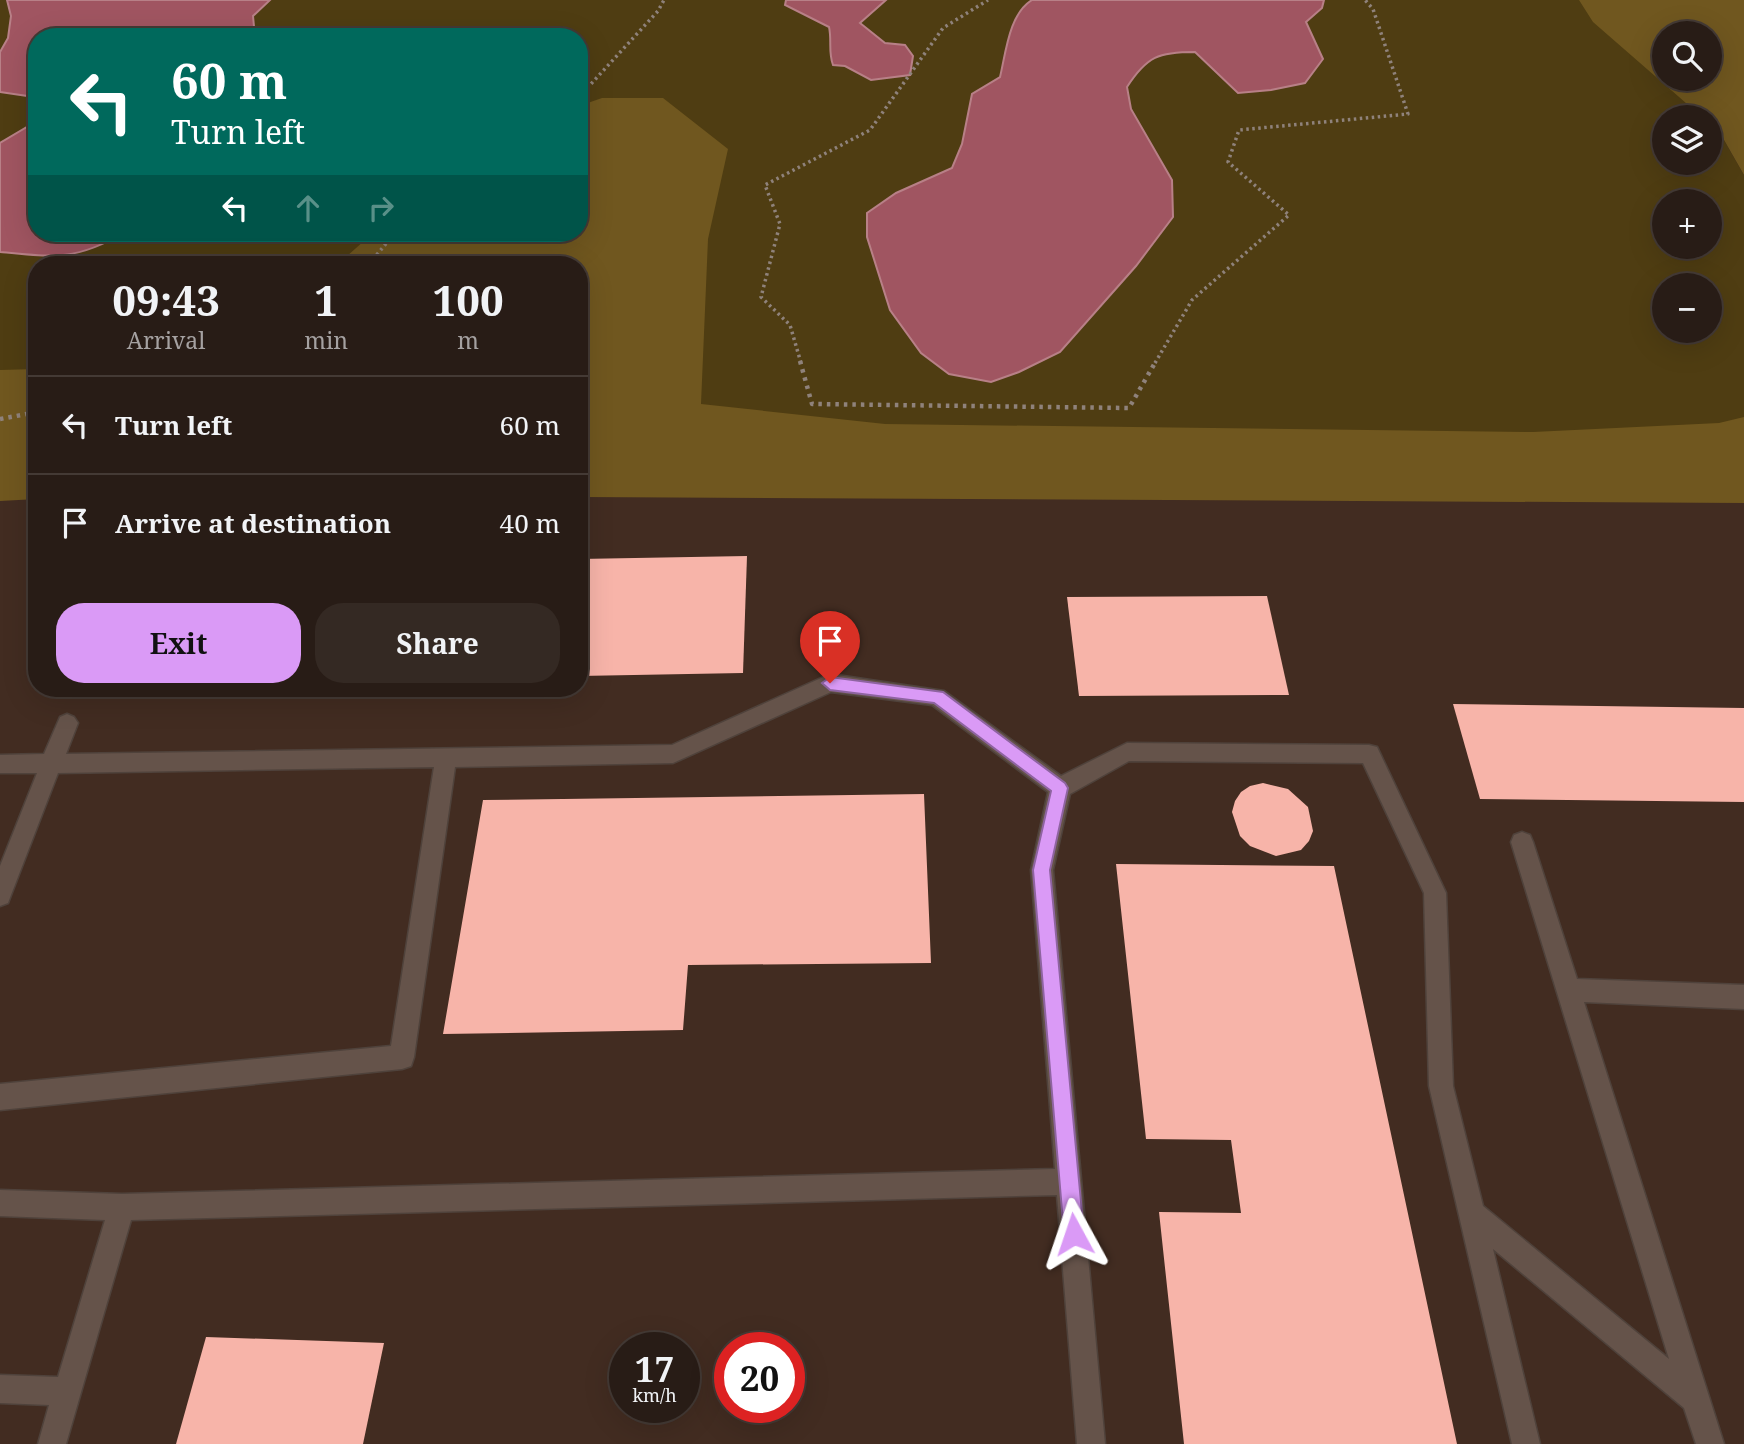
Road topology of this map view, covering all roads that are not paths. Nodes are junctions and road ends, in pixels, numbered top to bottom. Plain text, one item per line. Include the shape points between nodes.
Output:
1 (67, 723) dead end
2 (446, 758) junction
3 (0, 764) edge
4 (50, 765) junction
5 (1060, 788) junction
6 (1522, 842) dead end
7 (0, 895) edge
8 (1568, 990) junction
9 (1744, 997) edge
10 (0, 1097) edge
11 (1069, 1182) junction
12 (0, 1203) edge
13 (122, 1207) junction
14 (1470, 1213) junction
15 (0, 1390) edge
16 (68, 1391) junction
17 (1695, 1398) junction
18 (52, 1444) edge
19 (1091, 1444) edge
20 (1526, 1444) edge
21 (1710, 1444) edge

1 - 4 lane
2 - 4 lane
2 - 5 lane via 673,754 830,683 937,697
2 - 10 lane via 402,1057
3 - 4 lane
4 - 7 lane
5 - 11 lane via 1042,870
5 - 14 lane via 1128,752 1369,754 1435,892 1441,1086
6 - 8 lane
8 - 9 lane
8 - 17 lane
11 - 13 lane
11 - 19 lane
12 - 13 lane
13 - 16 lane
14 - 17 lane
14 - 20 lane
15 - 16 lane
16 - 18 lane
17 - 21 lane

